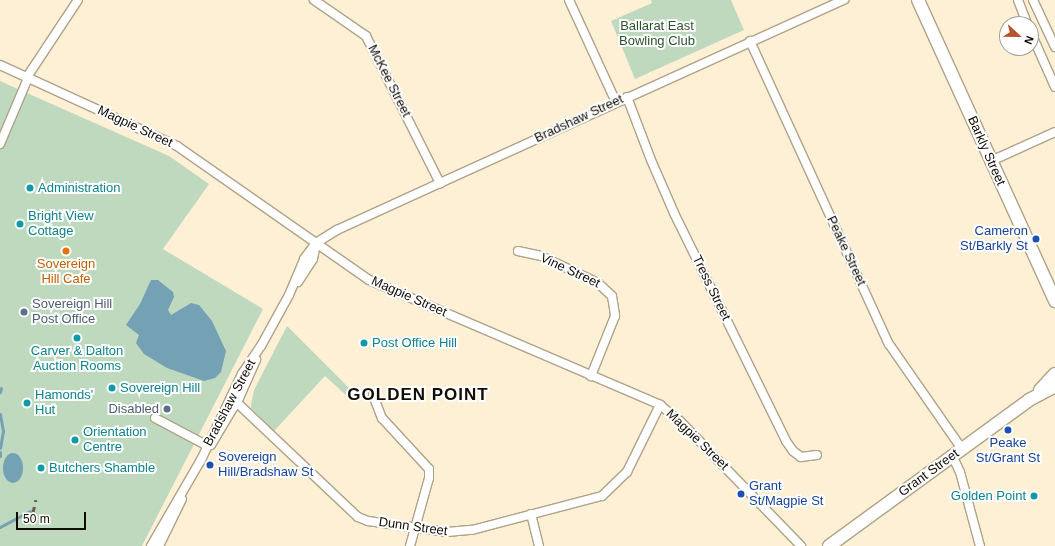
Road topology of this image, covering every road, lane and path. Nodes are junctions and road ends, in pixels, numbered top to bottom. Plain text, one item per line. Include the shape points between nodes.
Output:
1 (78, 0) edge
2 (314, 0) edge
3 (570, 0) edge
4 (844, 0) edge
5 (918, 0) edge
6 (1018, 0) edge
7 (1033, 0) edge
8 (1024, 16) edge
9 (750, 42) junction
10 (1055, 47) edge
11 (1039, 51) edge
12 (0, 65) edge
13 (28, 77) junction
14 (1055, 87) edge
15 (627, 97) junction
16 (616, 102) junction
17 (1055, 132) edge
18 (0, 144) edge
19 (991, 161) junction
20 (440, 182) junction
21 (316, 244) junction
22 (518, 251) dead end
23 (1055, 301) edge
24 (1055, 374) edge
25 (590, 376) junction
26 (1055, 386) edge
27 (373, 395) dead end
28 (234, 400) junction
29 (1029, 400) junction
30 (660, 405) junction
31 (155, 418) dead end
32 (206, 445) junction
33 (957, 452) junction
34 (817, 455) dead end
35 (200, 462) junction
36 (531, 514) junction
37 (414, 528) junction
38 (157, 543) edge
39 (410, 546) edge
40 (539, 546) edge
41 (801, 546) edge
42 (828, 546) edge
43 (980, 546) edge

1 - 13 street
2 - 20 street, McKee Street via 366,36
3 - 16 street
4 - 9 street, Bradshaw Street
5 - 19 main road, Barkly Street
6 - 8 street
7 - 10 street
9 - 15 street, Bradshaw Street
9 - 33 street, Peake Street via 889,344
11 - 14 street
12 - 13 street, Magpie Street
13 - 18 street
13 - 21 street, Magpie Street via 177,146
15 - 16 street, Bradshaw Street
15 - 34 street, Tress Street via 674,213 786,441 801,457
16 - 20 street, Bradshaw Street
17 - 19 street
19 - 23 main road, Barkly Street
20 - 21 street, Bradshaw Street via 337,230
21 - 25 street, Magpie Street via 377,284
21 - 28 street, Bradshaw Street via 312,259 242,374
22 - 25 street, Vine Street via 541,256 598,283 609,291 614,301 614,320
24 - 29 main road, Grant Street
25 - 30 street, Magpie Street
26 - 29 main road, Grant Street
27 - 37 street via 382,418 429,469 429,478
28 - 32 street, Bradshaw Street
28 - 35 street, Bradshaw Street
28 - 37 street, Dunn Street via 356,515 368,521
29 - 33 main road, Grant Street
30 - 36 street, Dunn Street via 627,472 606,493
30 - 41 street, Magpie Street via 680,421
31 - 32 street
32 - 35 street, Bradshaw Street
33 - 42 main road, Grant Street
33 - 43 street, Peake Street
35 - 38 street, Bradshaw Street
36 - 37 street, Dunn Street via 461,532
36 - 40 street
37 - 39 street

